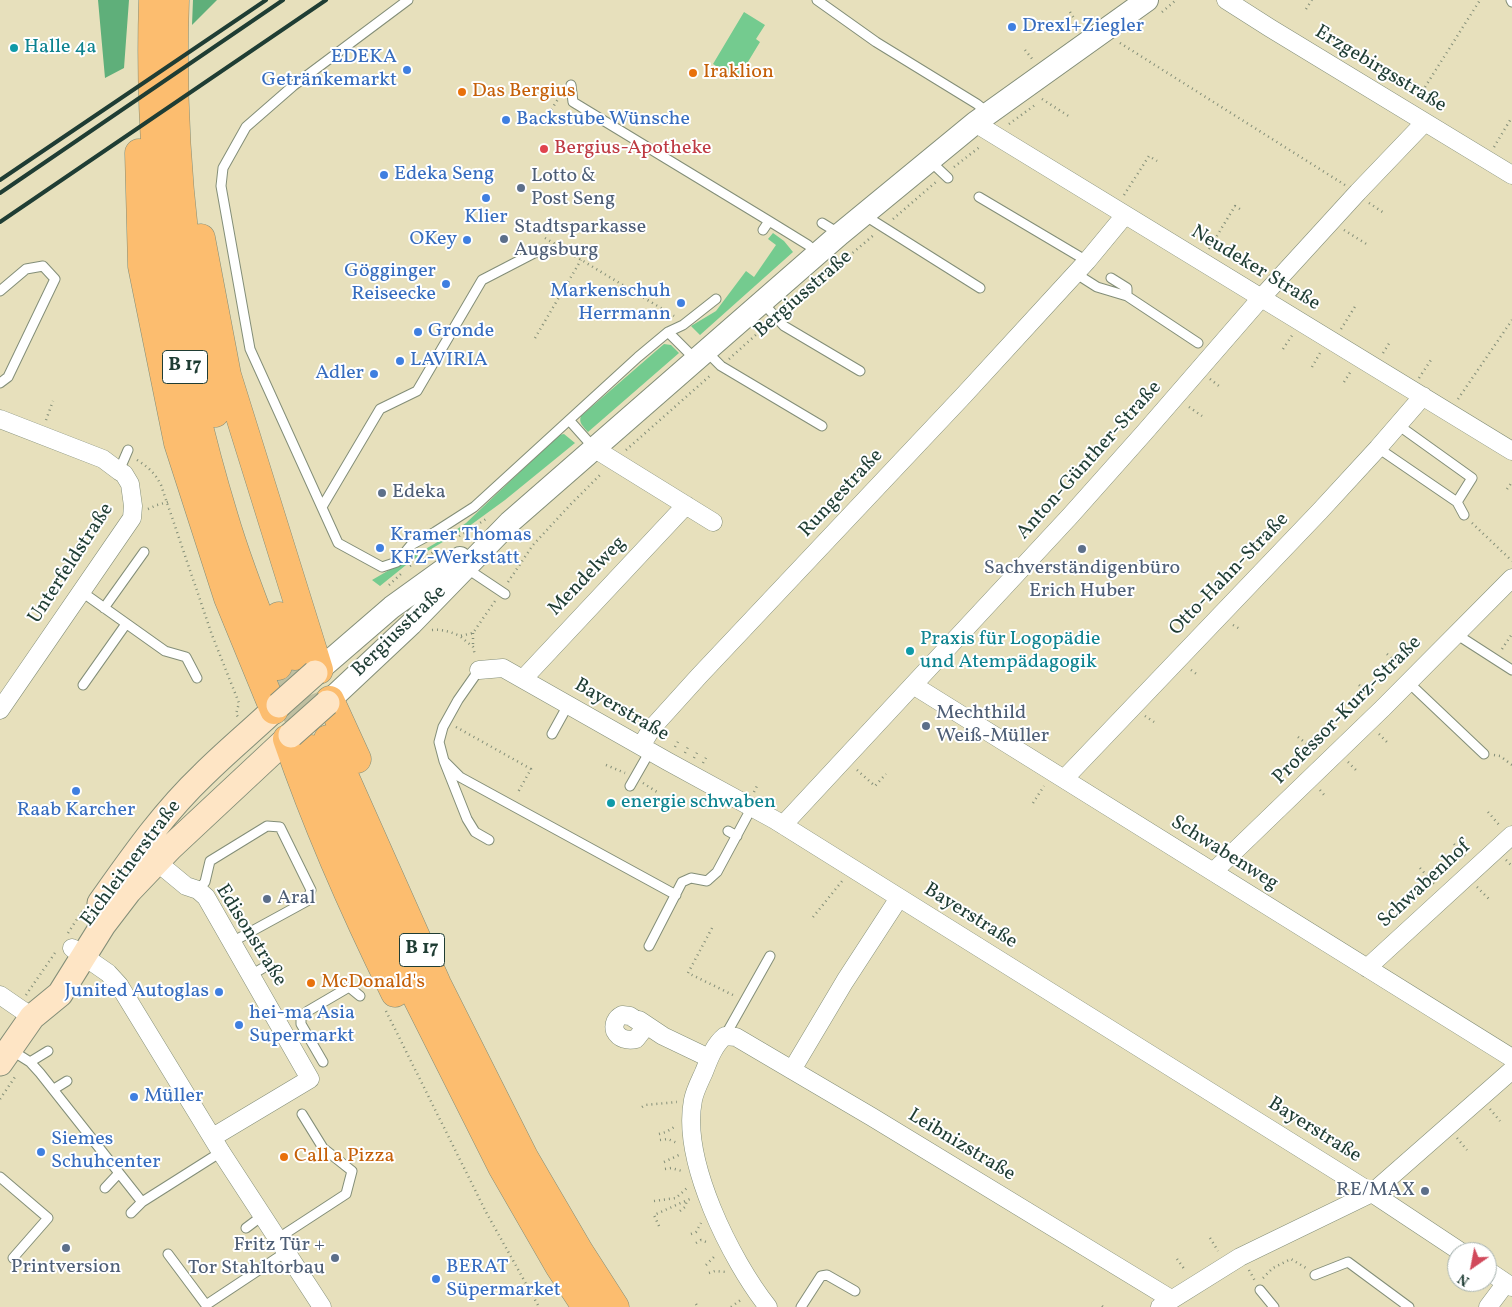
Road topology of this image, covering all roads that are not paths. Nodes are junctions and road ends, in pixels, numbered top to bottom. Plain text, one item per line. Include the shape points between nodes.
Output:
1 (154, 0) edge
2 (175, 0) edge
3 (408, 0) edge
4 (817, 0) edge
5 (1226, 0) edge
6 (1152, 8) edge
7 (162, 53) junction
8 (567, 88) road end
9 (982, 118) junction
10 (1425, 122) junction
11 (1512, 175) edge
12 (979, 196) dead end
13 (1120, 212) junction
14 (864, 215) junction
15 (769, 221) junction
16 (763, 230) dead end
17 (536, 252) dead end
18 (817, 254) junction
19 (1081, 267) junction
20 (1111, 278) dead end
21 (980, 288) dead end
22 (0, 291) edge
23 (1128, 296) junction
24 (1262, 297) junction
25 (716, 299) dead end
26 (769, 310) junction
27 (668, 332) junction
28 (1198, 344) dead end
29 (708, 359) junction
30 (860, 371) dead end
31 (0, 383) edge
32 (1417, 393) junction
33 (0, 419) edge
34 (569, 420) junction
35 (822, 426) dead end
36 (1398, 426) junction
37 (1378, 448) junction
38 (595, 449) junction
39 (128, 450) dead end
40 (1512, 451) edge
41 (119, 471) junction
42 (1456, 502) junction
43 (686, 506) junction
44 (322, 508) junction
45 (1464, 515) road end
46 (510, 522) junction
47 (713, 522) dead end
48 (144, 552) dead end
49 (465, 567) junction
50 (1512, 578) edge
51 (82, 592) junction
52 (503, 593) road end
53 (104, 608) junction
54 (126, 624) junction
55 (1456, 634) junction
56 (302, 666) junction
57 (479, 670) joint
58 (1512, 670) edge
59 (197, 678) dead end
60 (523, 679) junction
61 (1408, 682) junction
62 (83, 685) dead end
63 (913, 685) junction
64 (328, 701) junction
65 (568, 705) junction
66 (277, 708) junction
67 (0, 710) edge
68 (552, 734) dead end
69 (304, 741) junction
70 (645, 748) junction
71 (1484, 754) road end
72 (444, 761) junction
73 (1058, 776) junction
74 (630, 786) dead end
75 (752, 807) junction
76 (782, 825) junction
77 (728, 831) dead end
78 (1512, 834) edge
79 (737, 836) junction
80 (489, 840) dead end
81 (157, 862) junction
82 (1213, 872) junction
83 (198, 890) junction
84 (676, 895) junction
85 (899, 898) junction
86 (232, 942) junction
87 (649, 946) dead end
88 (78, 952) junction
89 (770, 956) dead end
90 (1367, 968) junction
91 (0, 995) edge
92 (360, 996) dead end
93 (33, 1016) junction
94 (639, 1020) junction
95 (663, 1036) junction
96 (725, 1036) junction
97 (636, 1039) junction
98 (48, 1051) dead end
99 (13, 1058) edge
100 (710, 1058) junction
101 (1512, 1058) edge
102 (317, 1069) junction
103 (792, 1070) junction
104 (1507, 1077) edge
105 (66, 1081) dead end
106 (54, 1089) junction
107 (302, 1114) dead end
108 (217, 1144) junction
109 (513, 1162) junction
110 (119, 1173) junction
111 (0, 1177) edge
112 (105, 1188) dead end
113 (1372, 1193) junction
114 (142, 1202) junction
115 (130, 1213) dead end
116 (262, 1216) junction
117 (246, 1228) dead end
118 (1447, 1243) edge
119 (281, 1246) junction
120 (168, 1254) dead end
121 (13, 1258) dead end
122 (1315, 1275) road end
123 (1497, 1277) edge
124 (1509, 1285) edge
125 (1260, 1290) dead end
126 (855, 1292) dead end
127 (1166, 1303) edge
128 (207, 1306) edge
129 (322, 1307) edge
130 (586, 1307) edge
131 (615, 1307) edge
132 (768, 1307) edge
133 (800, 1307) edge
134 (1274, 1307) edge
135 (1409, 1307) edge
136 (1488, 1307) edge

1 - 7 highway, B 17
2 - 7 highway, B 17
3 - 44 lane via 293,86 246,127 223,168 221,186 250,349
4 - 9 lane via 876,42 962,94
5 - 10 street, Erzgebirgsstraße
6 - 9 street, Bergiusstraße
7 - 56 highway via 185,121 194,199 227,375
7 - 56 highway, B 17 via 154,133 160,211 185,366 224,518 249,593
7 - 66 highway via 139,131 142,266 178,443 196,504 228,598
8 - 15 lane via 573,102
9 - 13 street, Neudeker Straße via 995,135
9 - 14 street, Bergiusstraße via 940,171
10 - 11 street, Erzgebirgsstraße
10 - 24 street, Anton-Günther-Straße
12 - 19 lane
13 - 19 street, Rungestraße
13 - 24 street, Neudeker Straße
14 - 18 street, Bergiusstraße via 831,228
14 - 21 lane
15 - 16 lane
15 - 18 lane
17 - 44 lane via 482,280 417,391 380,409
18 - 26 street, Bergiusstraße
19 - 23 lane via 1097,288
19 - 70 street, Rungestraße via 699,676 652,728
20 - 23 lane via 1127,288
22 - 31 lane via 26,269 43,266 55,279 8,377
23 - 28 lane
24 - 32 street, Neudeker Straße
24 - 63 street, Anton-Günther-Straße via 1144,433
25 - 27 lane via 686,323
26 - 29 street, Bergiusstraße
26 - 30 lane via 784,326
27 - 29 lane
27 - 34 lane
29 - 35 lane
29 - 38 street, Bergiusstraße
32 - 36 street, Otto-Hahn-Straße
32 - 40 street, Neudeker Straße
33 - 41 street, Unterfeldstraße via 103,459
34 - 38 lane
34 - 44 lane via 474,506 411,545 397,562 382,567 338,544
36 - 37 street, Otto-Hahn-Straße
36 - 42 lane via 1472,478
37 - 42 lane
37 - 73 street, Otto-Hahn-Straße via 1293,540
38 - 43 street
38 - 46 street, Bergiusstraße
39 - 41 lane
41 - 51 street, Unterfeldstraße via 130,484 134,506 132,518
42 - 45 lane
43 - 47 street
43 - 60 street, Mendelweg
46 - 49 street, Bergiusstraße
46 - 56 street, Bergiusstraße via 392,607
48 - 53 lane
49 - 52 lane
49 - 64 street, Bergiusstraße
50 - 55 street, Professor-Kurz-Straße
51 - 53 lane
51 - 67 street, Unterfeldstraße
53 - 54 lane
54 - 59 lane via 165,651 186,657
54 - 62 lane
55 - 58 lane
55 - 61 street, Professor-Kurz-Straße
56 - 64 main road
56 - 66 main road, Bergiusstraße, bridge
57 - 60 street, Bayerstraße via 503,668
57 - 72 lane via 443,727 439,742
60 - 65 street, Bayerstraße
61 - 71 lane
61 - 82 street, Professor-Kurz-Straße
63 - 73 street, Schwabenweg
63 - 76 street, Anton-Günther-Straße
64 - 69 main road, Bergiusstraße, bridge
64 - 109 highway via 494,1068
65 - 68 lane
65 - 70 street, Bayerstraße
66 - 69 main road
66 - 88 main road, Eichleitnerstraße via 202,775 140,846 92,916
69 - 81 main road, Eichleitnerstraße via 170,848
69 - 109 highway, B 17 via 437,984
69 - 109 highway via 306,796 342,881 402,1006 448,1091
70 - 74 lane
70 - 75 street, Bayerstraße
72 - 80 lane via 466,819 476,832
72 - 84 lane via 460,776
73 - 82 street, Schwabenweg
75 - 76 street, Bayerstraße
75 - 79 lane
76 - 85 street, Bayerstraße
77 - 79 lane
78 - 90 street, Schwabenhof
79 - 84 lane via 717,872 707,881 691,878 682,882
81 - 83 street, Edisonstraße via 186,886
81 - 88 main road, Eichleitnerstraße
82 - 90 street, Schwabenweg
83 - 86 street, Edisonstraße via 206,897
83 - 86 lane via 205,882 210,861 267,826 280,827 311,890 307,900
84 - 87 lane
85 - 103 street
85 - 113 street, Bayerstraße
86 - 102 street, Edisonstraße via 257,971
88 - 93 main road, Eichleitnerstraße via 60,994
88 - 108 street via 119,985
89 - 96 lane
90 - 101 street, Schwabenweg
91 - 93 street
92 - 102 lane via 349,988 301,1018
93 - 99 main road, Eichleitnerstraße
94 - 95 street
94 - 97 street via 643,1030
94 - 97 street via 622,1015 614,1023 620,1037
95 - 97 street
95 - 100 street
96 - 100 street
96 - 103 street, Leibnizstraße via 736,1037
98 - 99 lane
99 - 106 lane
100 - 132 street via 693,1101 694,1146 705,1188 724,1236
102 - 108 street
103 - 127 street, Leibnizstraße
104 - 113 street
105 - 106 lane
106 - 110 lane
107 - 119 lane via 323,1148 352,1171 346,1194
108 - 114 lane
108 - 116 street
109 - 130 highway, B 17 via 559,1266
109 - 131 highway, B 17 via 579,1251
110 - 112 lane
110 - 114 lane
111 - 121 lane via 48,1218
113 - 118 street, Bayerstraße
113 - 127 street via 1240,1257
114 - 115 lane
116 - 117 lane
116 - 119 street
119 - 128 lane
119 - 129 street
120 - 128 lane
122 - 135 lane via 1348,1262
123 - 124 street
124 - 136 street
125 - 134 lane
126 - 133 lane via 827,1274 821,1276

